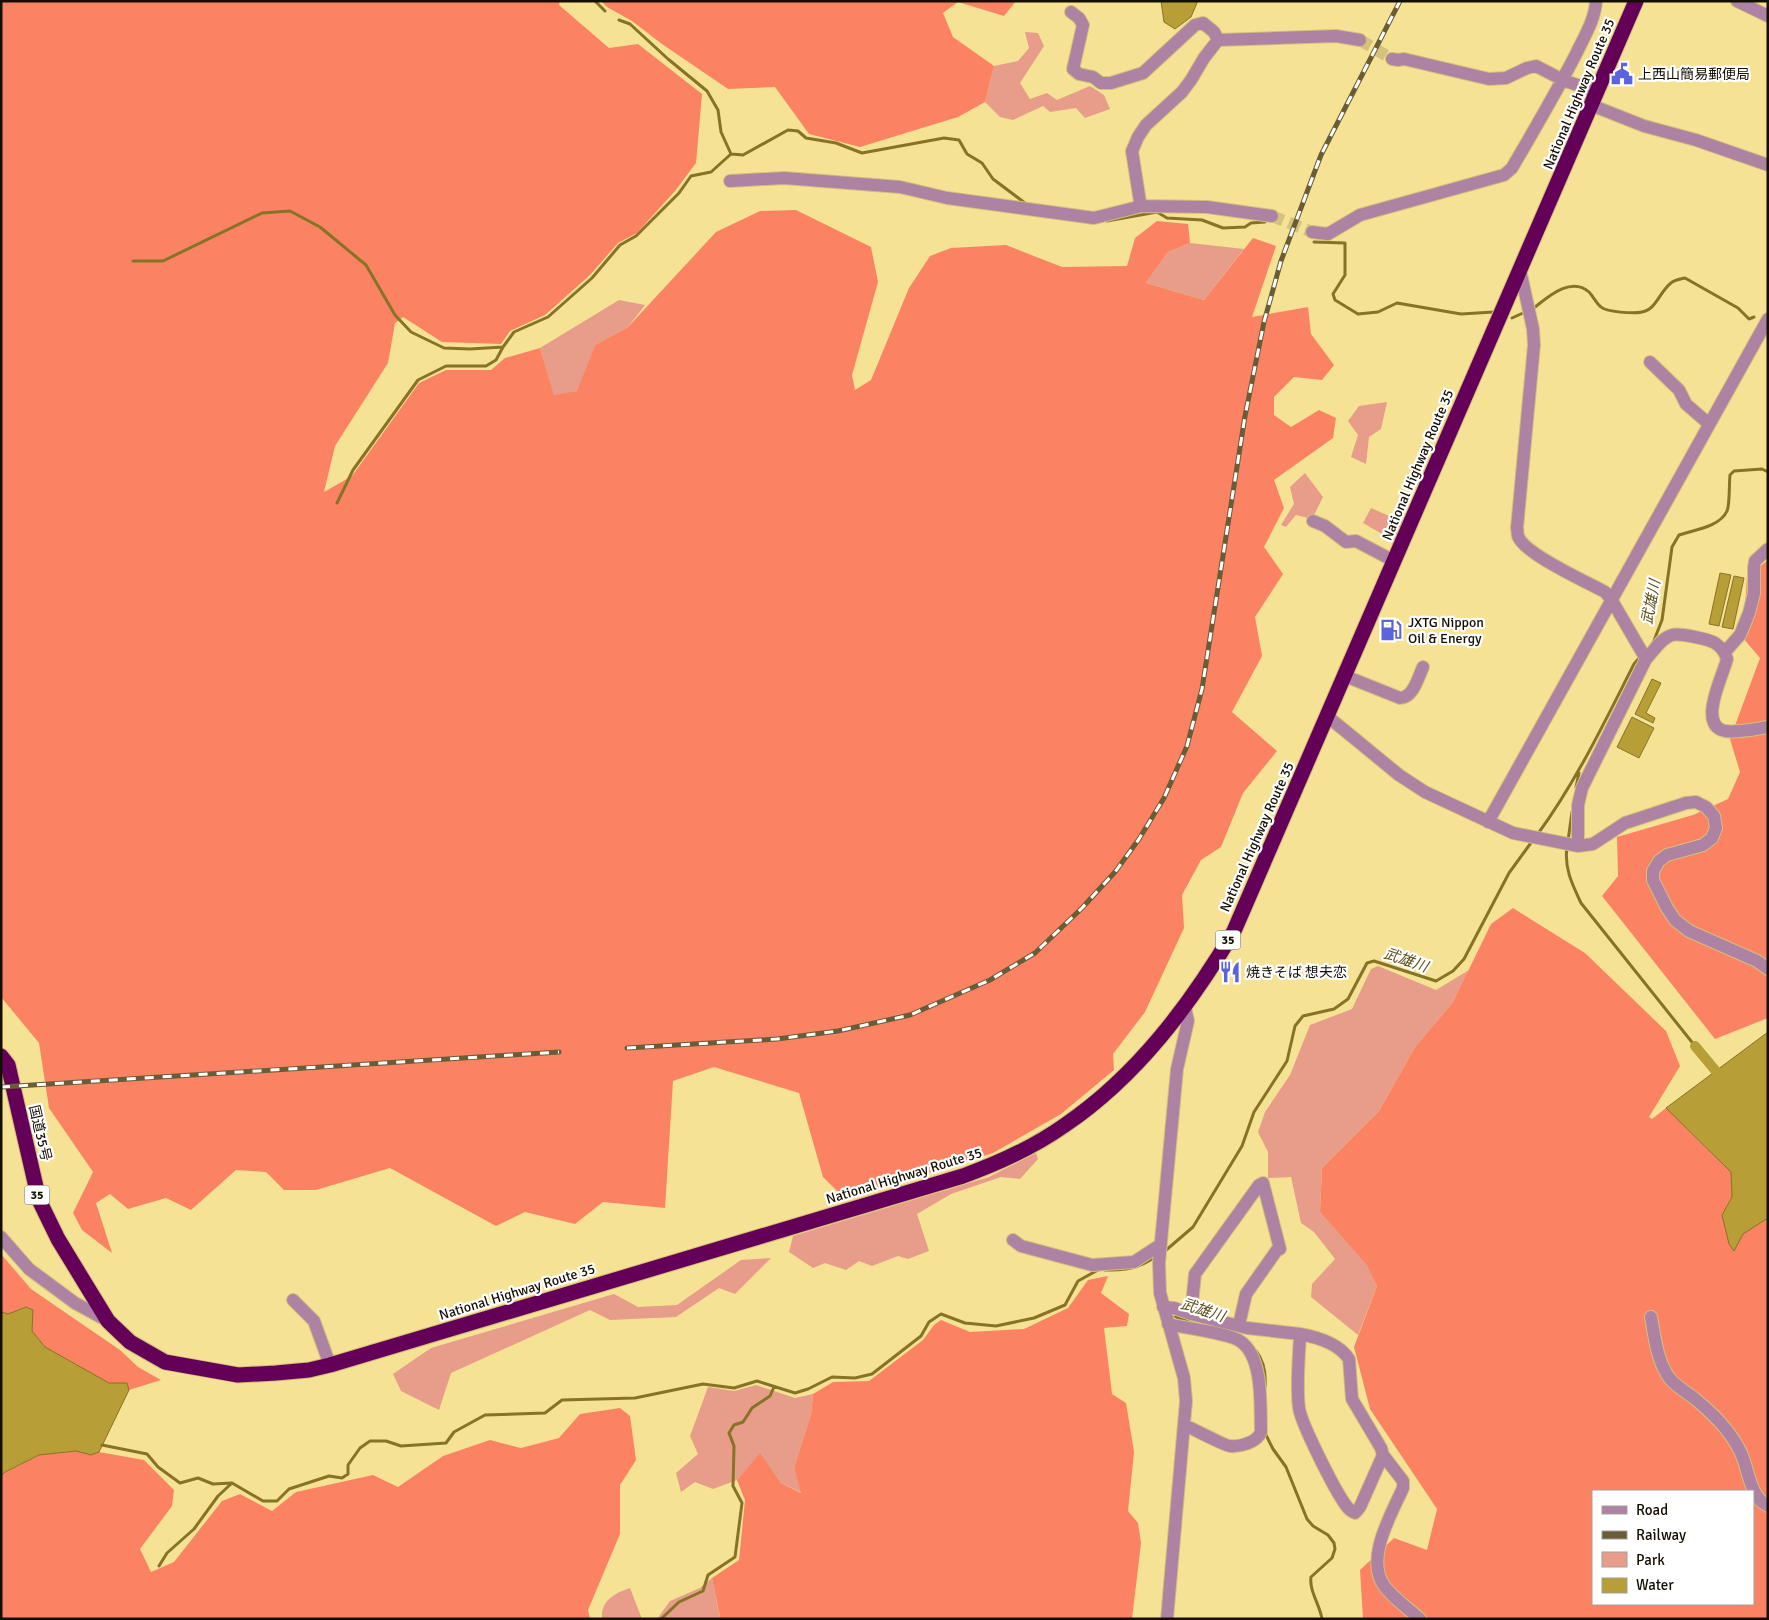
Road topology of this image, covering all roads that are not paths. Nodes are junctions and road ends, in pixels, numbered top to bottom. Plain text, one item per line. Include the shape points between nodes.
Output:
1 (1596, 1) edge
2 (1636, 1) edge
3 (1737, 1) edge
4 (1071, 12) dead end
5 (1768, 16) edge
6 (1218, 40) junction
7 (1360, 40) tunnel mouth
8 (1392, 59) tunnel mouth
9 (1563, 80) junction
10 (1594, 99) junction
11 (1768, 165) edge
12 (730, 181) dead end
13 (1142, 206) junction
14 (1272, 216) tunnel mouth
15 (1312, 232) tunnel mouth
16 (1520, 270) junction
17 (1768, 318) edge
18 (1650, 362) dead end
19 (1709, 424) junction
20 (1313, 521) dead end
21 (1768, 549) edge
22 (1394, 560) junction
23 (1611, 599) junction
24 (1725, 652) junction
25 (1646, 660) junction
26 (1423, 667) dead end
27 (1345, 676) junction
28 (1327, 716) junction
29 (1768, 728) edge
30 (1488, 822) junction
31 (1571, 844) junction
32 (1768, 970) edge
33 (1184, 1007) junction
34 (1, 1056) edge
35 (1, 1237) edge
36 (1012, 1240) dead end
37 (1159, 1253) junction
38 (293, 1300) dead end
39 (1169, 1307) junction
40 (1191, 1314) junction
41 (1651, 1317) dead end
42 (108, 1320) junction
43 (1168, 1324) junction
44 (1239, 1325) junction
45 (1300, 1334) junction
46 (330, 1365) junction
47 (1184, 1425) junction
48 (1383, 1455) junction
49 (1754, 1490) edge
50 (1754, 1491) edge
51 (1768, 1506) edge
52 (1166, 1619) edge
53 (1420, 1619) edge

1 - 9 street via 1588,30
2 - 10 highway, National Highway Route 35 / 35
3 - 5 street
4 - 6 street via 1083,25 1073,69 1100,82 1111,83 1143,73 1195,25 1203,23
6 - 7 street via 1336,36
6 - 13 street via 1182,92 1146,125 1138,137 1132,151
8 - 9 street via 1489,79 1506,78 1536,66
9 - 10 street
9 - 15 street via 1512,168 1504,175 1360,214 1328,234
10 - 11 street via 1644,126
10 - 16 highway, National Highway Route 35 / 35
12 - 13 street via 784,178 900,187 947,198 1094,218
13 - 14 street via 1207,207
16 - 22 highway, National Highway Route 35 / 35
16 - 23 street via 1534,345 1518,537 1536,555 1605,592
17 - 19 street
18 - 19 street via 1679,390 1686,404
19 - 23 street
20 - 22 street via 1326,526 1346,542 1356,542
21 - 24 street via 1755,561 1754,593 1749,613 1740,635
22 - 27 highway, National Highway Route 35 / 35
23 - 25 street
23 - 30 street
24 - 25 street via 1715,643 1679,634 1662,641
24 - 29 street via 1727,659 1712,708 1713,722 1725,731
25 - 31 street via 1582,788
26 - 27 street via 1410,695 1404,698
27 - 28 highway, National Highway Route 35 / 35
28 - 30 street via 1399,775 1425,792
28 - 33 highway, National Highway Route 35 / 35 via 1234,931
30 - 31 street via 1517,834
31 - 32 street via 1593,844 1625,823 1686,803 1696,802 1706,807 1714,816 1716,828 1712,838 1703,845 1667,855 1659,861 1653,880 1666,908 1689,931 1758,961
33 - 37 street via 1188,1021 1177,1069
33 - 46 highway, National Highway Route 35 / 35 via 1146,1054 1097,1101 1058,1130 994,1164 954,1179
34 - 42 highway, 国道35号 / 35 via 8,1065 39,1200 58,1239
35 - 42 street, 35 via 30,1269 75,1303
36 - 37 street via 1021,1246 1092,1265 1134,1262
37 - 39 street via 1160,1293
38 - 46 street via 314,1321
39 - 40 street
39 - 43 street
40 - 44 street
40 - 44 street via 1195,1274 1263,1183 1280,1249 1276,1250 1246,1294
41 - 49 street via 1658,1356 1668,1375 1715,1416 1734,1439
42 - 46 highway, National Highway Route 35 / 35 via 130,1342 164,1362 238,1374 301,1371
43 - 47 street via 1184,1378
43 - 47 street via 1240,1341 1252,1354 1258,1377 1260,1432 1253,1442 1230,1447
44 - 45 street
45 - 48 street via 1345,1353 1349,1359 1352,1400
45 - 48 street via 1299,1410 1336,1489 1355,1514
47 - 52 street
48 - 53 street via 1403,1481 1403,1488 1377,1553 1379,1576 1385,1587
50 - 51 street

